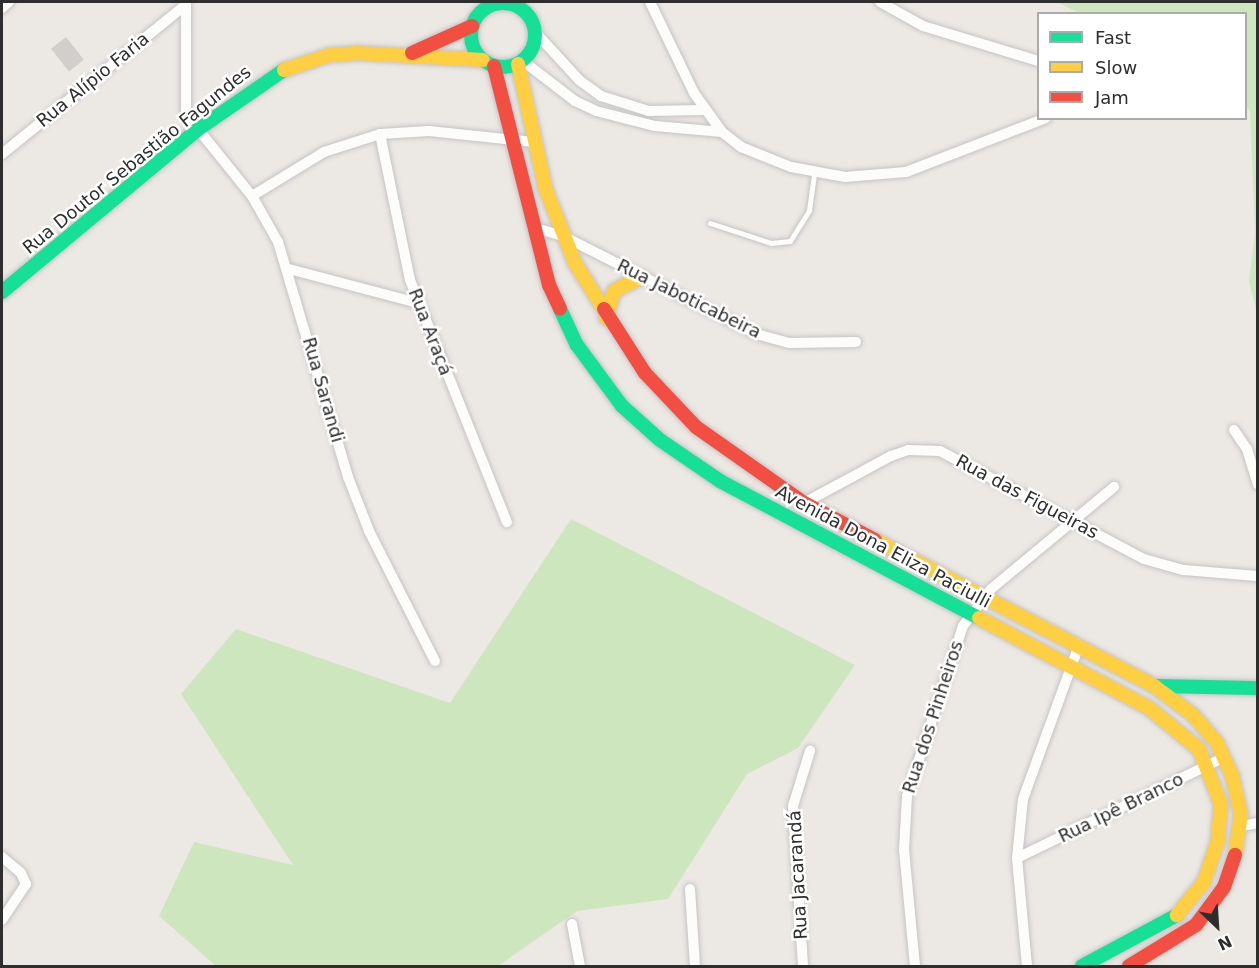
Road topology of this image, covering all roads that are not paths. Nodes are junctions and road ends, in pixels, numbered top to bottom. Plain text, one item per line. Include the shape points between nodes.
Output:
1 (9, 2) edge
2 (523, 2) edge
3 (650, 2) edge
4 (880, 2) edge
5 (185, 4) edge
6 (481, 7) edge
7 (2, 8) edge
8 (472, 26) junction
9 (534, 27) junction
10 (407, 55) junction
11 (1037, 61) edge
12 (520, 62) junction
13 (488, 63) junction
14 (704, 110) junction
15 (1041, 120) edge
16 (197, 130) junction
17 (722, 132) junction
18 (380, 134) junction
19 (512, 141) junction
20 (533, 142) junction
21 (2, 154) edge
22 (814, 173) junction
23 (252, 196) junction
24 (710, 223) dead end
25 (532, 227) junction
26 (563, 236) junction
27 (289, 269) junction
28 (642, 277) junction
29 (2, 292) edge
30 (418, 303) junction
31 (606, 318) junction
32 (856, 342) dead end
33 (1234, 430) dead end
34 (1257, 484) edge
35 (1114, 487) dead end
36 (804, 502) junction
37 (507, 522) dead end
38 (1073, 522) junction
39 (1257, 576) edge
40 (982, 596) junction
41 (970, 613) junction
42 (1078, 648) junction
43 (435, 661) dead end
44 (1070, 666) junction
45 (1154, 686) junction
46 (1257, 688) edge
47 (810, 751) dead end
48 (1225, 757) junction
49 (1208, 765) junction
50 (1257, 823) edge
51 (1241, 826) junction
52 (2, 857) edge
53 (1017, 858) junction
54 (690, 889) dead end
55 (2, 920) edge
56 (572, 924) dead end
57 (580, 966) edge
58 (695, 966) edge
59 (803, 966) edge
60 (915, 966) edge
61 (1027, 966) edge
62 (1082, 966) edge
63 (1129, 966) edge

1 - 7 street
2 - 9 street
3 - 14 street
4 - 11 street via 923,26
5 - 16 street, Rua Sarandi via 183,108
5 - 21 street, Rua Alípio Faria
6 - 8 street
6 - 9 street via 508,3
8 - 10 street, Rua Doutor Sebastião Fagundes
8 - 13 street via 475,50
9 - 12 street
9 - 14 street via 579,80 601,96 650,111
10 - 13 street, Rua Doutor Sebastião Fagundes
10 - 16 street, Rua Doutor Sebastião Fagundes via 347,54 303,62 249,90
12 - 13 street
12 - 17 street via 596,111 656,126
12 - 20 street, Avenida Dona Eliza Paciulli
13 - 19 street, Avenida Dona Eliza Paciulli
14 - 17 street
15 - 22 street via 906,172 845,177
16 - 23 street, Rua Sarandi
16 - 29 street, Rua Doutor Sebastião Fagundes
17 - 22 street via 759,156
18 - 19 street via 429,131
18 - 23 street via 324,152
18 - 30 street, Rua Araçá
19 - 20 street
19 - 25 street, Avenida Dona Eliza Paciulli
20 - 26 street, Avenida Dona Eliza Paciulli
22 - 24 lane via 809,210 790,241 771,243
23 - 27 street, Rua Sarandi
25 - 26 street, Rua Jaboticabeira
25 - 41 street, Avenida Dona Eliza Paciulli via 549,285 577,345 604,385 641,424 720,481
26 - 28 street, Rua Jaboticabeira
26 - 31 street, Avenida Dona Eliza Paciulli
27 - 30 street
27 - 43 street, Rua Sarandi via 348,477 369,531
28 - 31 street via 614,291
28 - 32 street, Rua Jaboticabeira via 756,334 789,343
30 - 37 street, Rua Araçá
31 - 36 street, Avenida Dona Eliza Paciulli via 645,373 696,427 746,466
33 - 34 street via 1247,449
35 - 38 street, Rua dos Pinheiros
36 - 38 street, Rua das Figueiras via 891,456 924,449 954,458
36 - 40 street, Avenida Dona Eliza Paciulli
38 - 39 street, Rua das Figueiras via 1163,566
38 - 40 street, Rua dos Pinheiros
40 - 41 street, Rua dos Pinheiros
40 - 42 street, Avenida Dona Eliza Paciulli
41 - 44 street, Avenida Dona Eliza Paciulli
41 - 60 street, Rua dos Pinheiros via 907,796 904,850
42 - 44 street
42 - 45 street, Avenida Dona Eliza Paciulli
44 - 49 street, Avenida Dona Eliza Paciulli via 1164,716 1188,737
44 - 53 street via 1030,772
45 - 46 street
45 - 48 street, Avenida Dona Eliza Paciulli via 1193,715
47 - 59 street, Rua Jacarandá via 793,807
48 - 49 street, Rua Ipê Branco
48 - 51 street, Avenida Dona Eliza Paciulli via 1239,796
49 - 53 street, Rua Ipê Branco
49 - 62 street, Avenida Dona Eliza Paciulli via 1217,787 1221,822 1212,862 1192,901 1164,925
50 - 51 street
51 - 63 street, Avenida Dona Eliza Paciulli via 1232,868 1212,909 1179,939
52 - 55 street via 25,879 24,889
53 - 61 street
54 - 58 street
56 - 57 street

